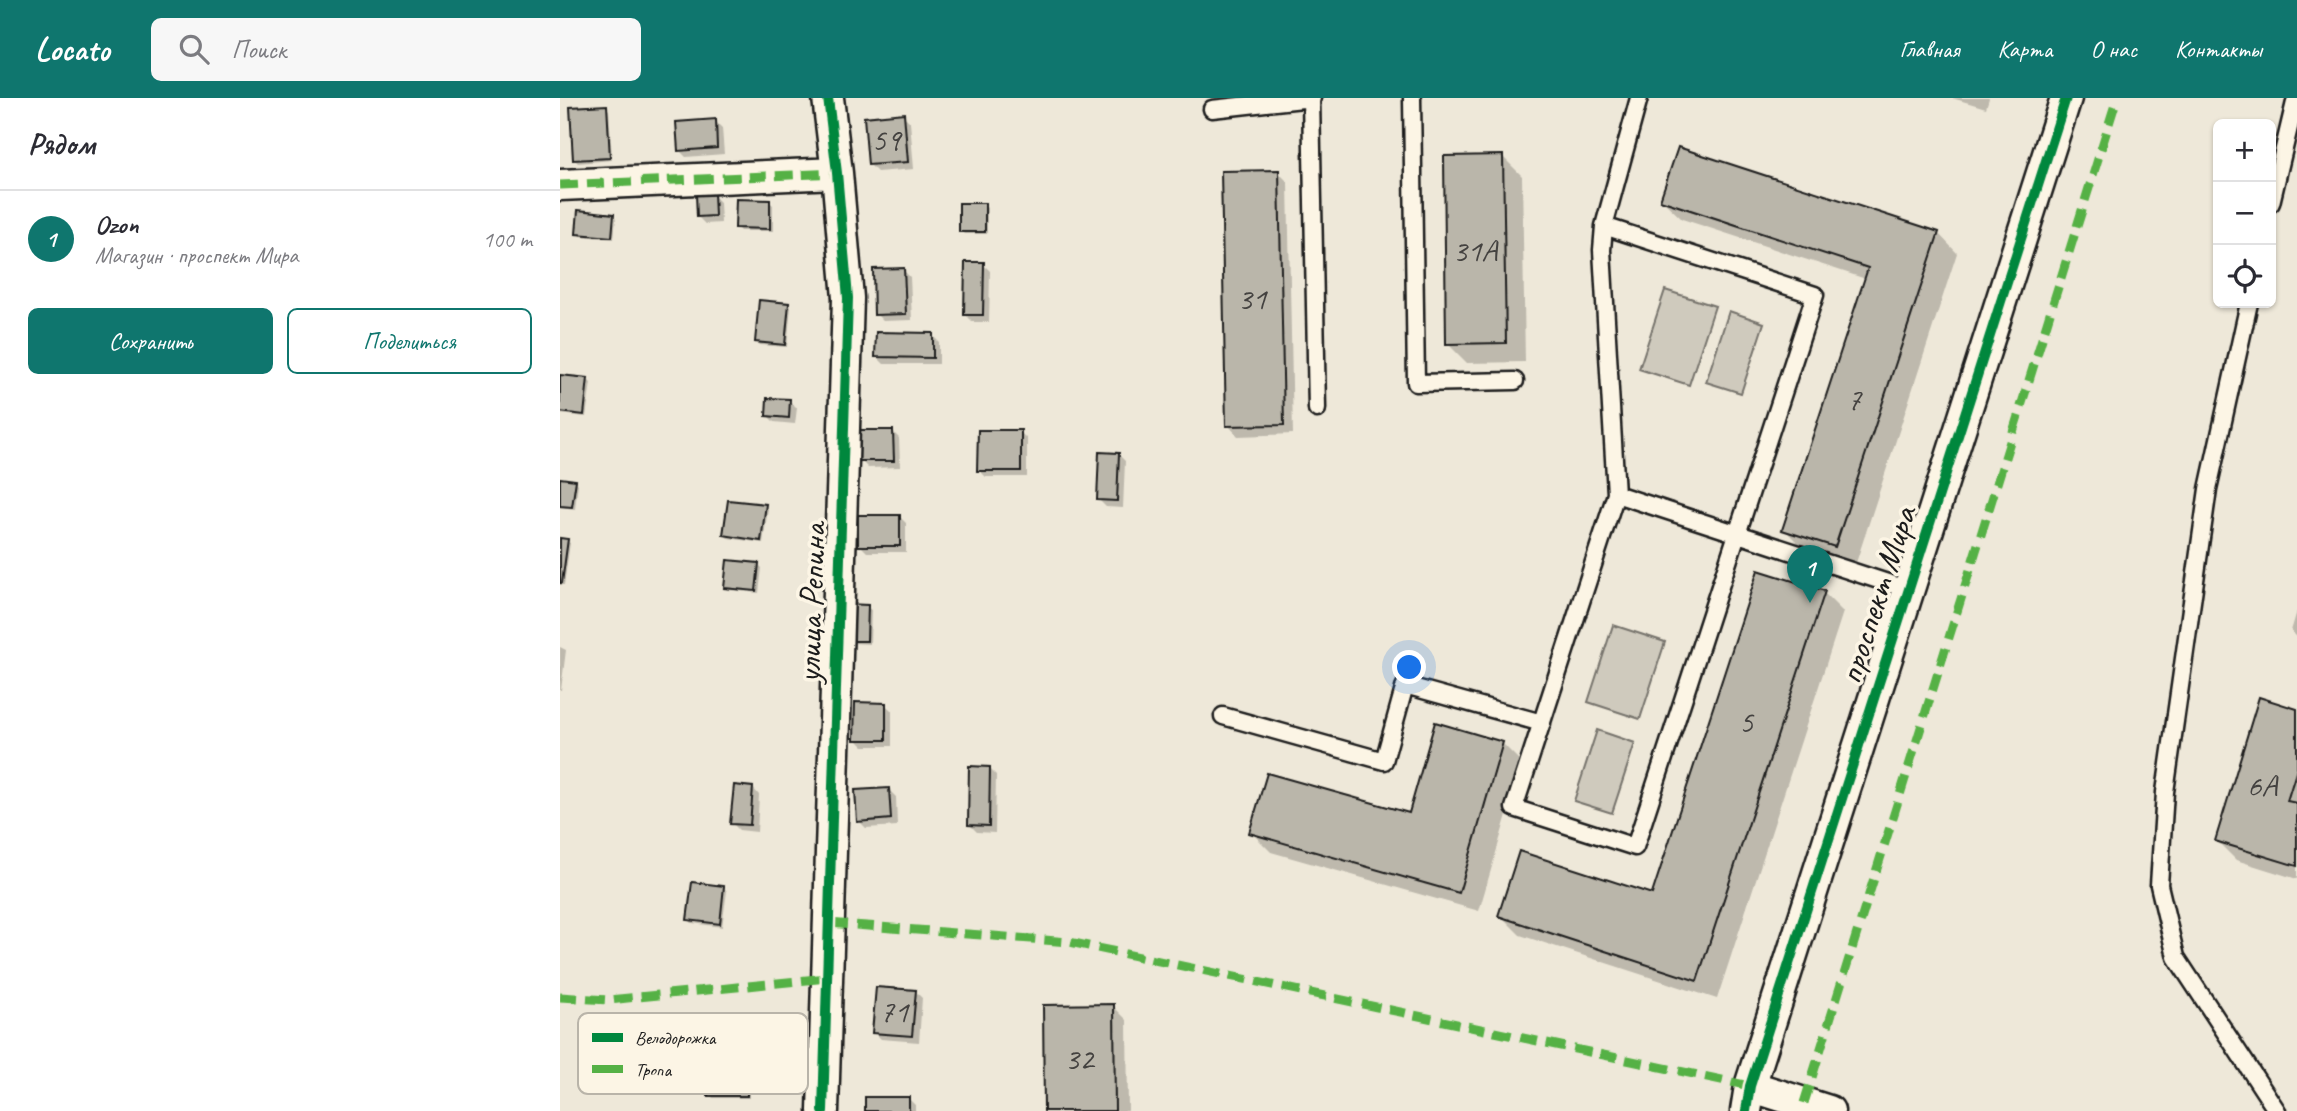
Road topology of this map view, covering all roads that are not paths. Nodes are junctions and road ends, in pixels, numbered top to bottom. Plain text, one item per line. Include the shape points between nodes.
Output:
1 (828, 98) edge
2 (1311, 98) edge
3 (1412, 98) edge
4 (1639, 98) edge
5 (2066, 98) edge
6 (2296, 98) edge
7 (1212, 109) dead end
8 (837, 173) junction
9 (2276, 183) edge
10 (560, 185) edge
11 (1604, 226) junction
12 (2248, 308) edge
13 (1515, 381) dead end
14 (1317, 409) dead end
15 (1616, 495) junction
16 (1737, 534) junction
17 (1909, 590) junction
18 (1223, 716) dead end
19 (1542, 723) junction
20 (1748, 1098) edge
21 (823, 1111) edge
22 (1829, 1111) edge
23 (2277, 1111) edge

1 - 8 street, улица Репина
2 - 7 lane
2 - 14 lane
3 - 13 lane via 1416,383
4 - 11 lane
5 - 17 street, проспект Мира
6 - 9 lane
8 - 10 street
8 - 21 street, улица Репина via 848,298
11 - 15 lane
11 - 16 lane via 1815,295
12 - 23 lane via 2208,489 2165,792 2159,885 2176,957
15 - 16 lane
15 - 19 lane
16 - 17 lane
16 - 19 lane via 1635,847 1514,808
17 - 20 street, проспект Мира
18 - 19 lane via 1384,761 1405,685
20 - 22 street, проспект Мира

